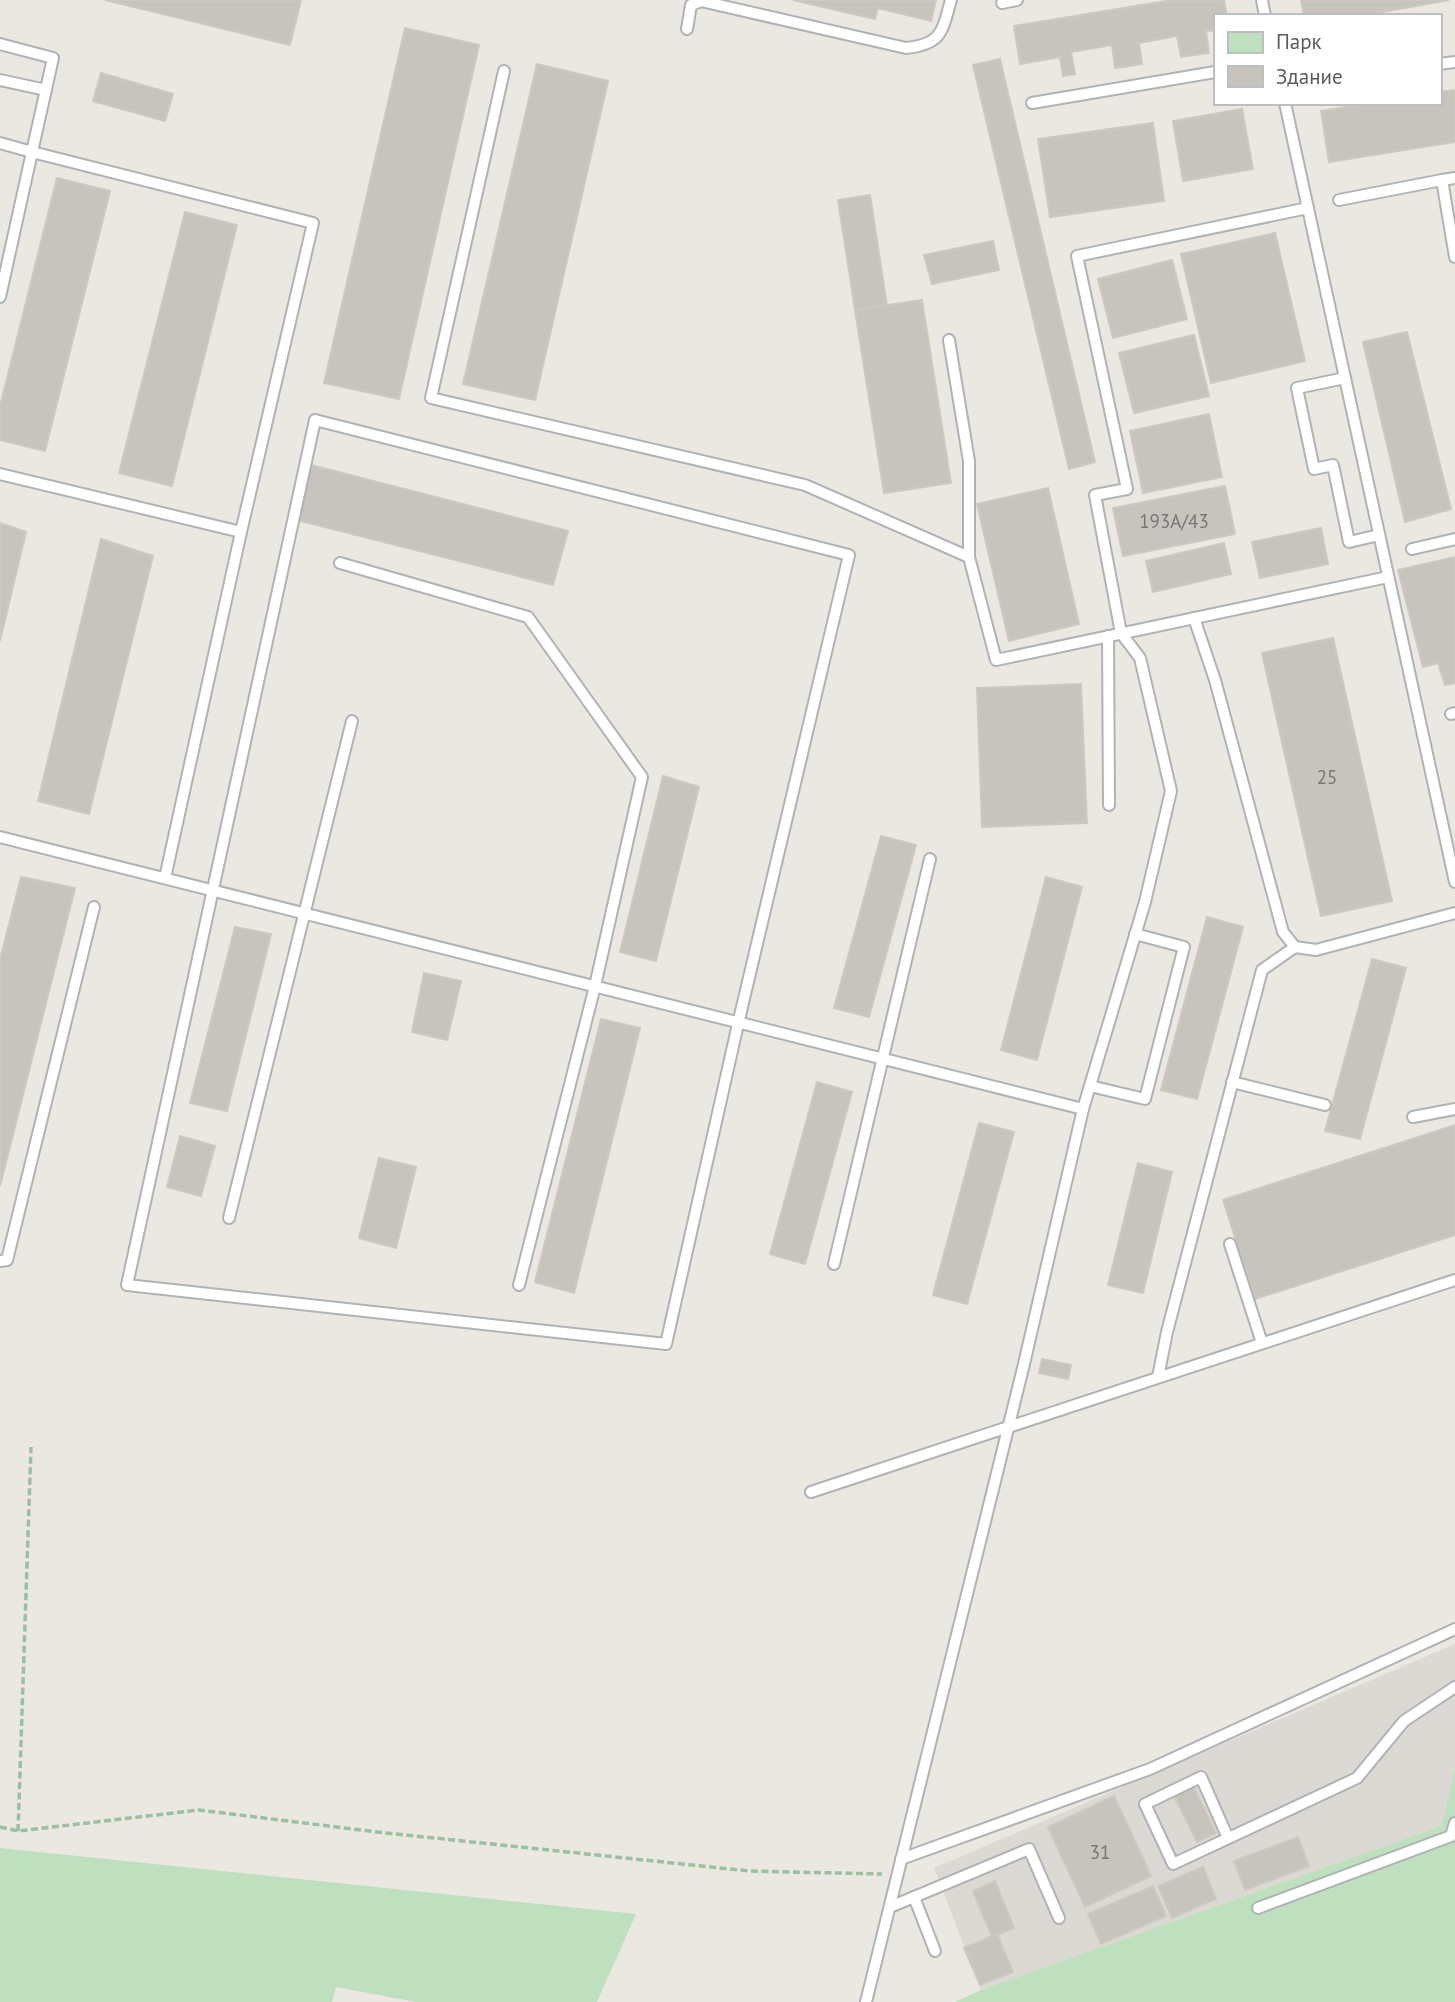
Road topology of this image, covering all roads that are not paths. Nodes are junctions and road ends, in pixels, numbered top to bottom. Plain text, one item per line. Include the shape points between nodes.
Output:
1 (951, 0) edge
2 (1017, 0) edge
3 (1002, 3) dead end
4 (687, 29) dead end
5 (0, 44) edge
6 (504, 71) dead end
7 (1214, 72) edge
8 (0, 80) edge
9 (46, 90) junction
10 (1032, 103) dead end
11 (1284, 105) edge
12 (0, 143) edge
13 (32, 152) junction
14 (1455, 178) edge
15 (1442, 180) junction
16 (1339, 200) dead end
17 (1308, 208) junction
18 (1455, 257) edge
19 (0, 297) edge
20 (949, 340) dead end
21 (1345, 378) junction
22 (0, 474) edge
23 (241, 532) junction
24 (1379, 535) junction
25 (1455, 539) edge
26 (1412, 549) dead end
27 (969, 557) junction
28 (340, 563) dead end
29 (1388, 577) junction
30 (1194, 618) junction
31 (1121, 634) junction
32 (1108, 636) junction
33 (352, 721) dead end
34 (1109, 805) dead end
35 (0, 837) edge
36 (930, 859) dead end
37 (165, 878) junction
38 (1455, 882) edge
39 (213, 890) junction
40 (94, 907) dead end
41 (1455, 912) edge
42 (304, 913) junction
43 (1135, 934) junction
44 (1295, 947) junction
45 (595, 986) junction
46 (738, 1024) junction
47 (883, 1058) junction
48 (1232, 1082) junction
49 (1090, 1086) junction
50 (1325, 1105) dead end
51 (1083, 1109) junction
52 (1455, 1109) edge
53 (1413, 1117) dead end
54 (229, 1218) dead end
55 (1230, 1244) dead end
56 (0, 1261) edge
57 (834, 1264) dead end
58 (1455, 1280) edge
59 (519, 1285) dead end
60 (1262, 1343) junction
61 (1158, 1377) junction
62 (1008, 1427) junction
63 (811, 1492) dead end
64 (1455, 1629) edge
65 (1455, 1687) edge
66 (1455, 1823) edge
67 (1228, 1838) junction
68 (901, 1860) junction
69 (914, 1897) junction
70 (890, 1906) junction
71 (1258, 1908) dead end
72 (1059, 1918) dead end
73 (935, 1951) dead end
74 (866, 2002) edge

1 - 4 lane via 943,30 927,45 906,48 701,1 691,5
2 - 3 lane
5 - 9 lane via 53,58
6 - 27 lane via 431,398 805,485
7 - 10 lane
8 - 9 lane
9 - 13 lane
11 - 17 lane
12 - 13 lane
13 - 19 lane
13 - 23 lane via 313,223
14 - 15 lane
15 - 16 lane
15 - 18 lane
17 - 21 lane
17 - 31 lane via 1077,256 1127,489 1095,495
20 - 27 lane via 969,461
21 - 24 lane
21 - 24 lane via 1297,388 1314,469 1333,465 1349,541
22 - 23 lane
23 - 37 lane
24 - 29 lane
25 - 26 lane
27 - 32 lane via 996,660
28 - 45 lane via 527,617 642,777
29 - 30 lane
29 - 38 lane
30 - 31 lane
30 - 44 lane via 1283,932
31 - 32 lane
31 - 43 lane via 1140,658 1171,791
32 - 34 lane
33 - 42 lane
35 - 37 lane
36 - 47 lane
37 - 39 lane
39 - 42 lane
39 - 46 lane via 127,1285 666,1343
39 - 46 lane via 315,420 849,555
40 - 56 lane via 7,1260
41 - 44 lane via 1317,950
42 - 45 lane
42 - 54 lane
43 - 49 lane
43 - 49 lane via 1184,947 1145,1099
44 - 48 lane via 1262,970
45 - 46 lane
45 - 59 lane
46 - 47 lane
47 - 51 lane
47 - 57 lane
48 - 50 lane
48 - 61 lane
49 - 51 lane
51 - 62 lane
52 - 53 lane
55 - 60 lane
58 - 60 lane
60 - 61 lane
61 - 62 lane
62 - 63 lane
62 - 68 lane
64 - 68 lane via 1150,1769
65 - 67 lane via 1404,1721 1357,1777
66 - 71 lane via 1451,1836
67 - 67 lane via 1173,1864 1145,1804 1201,1777
68 - 70 lane
69 - 70 lane
69 - 72 lane via 1029,1849
69 - 73 lane
70 - 74 lane

